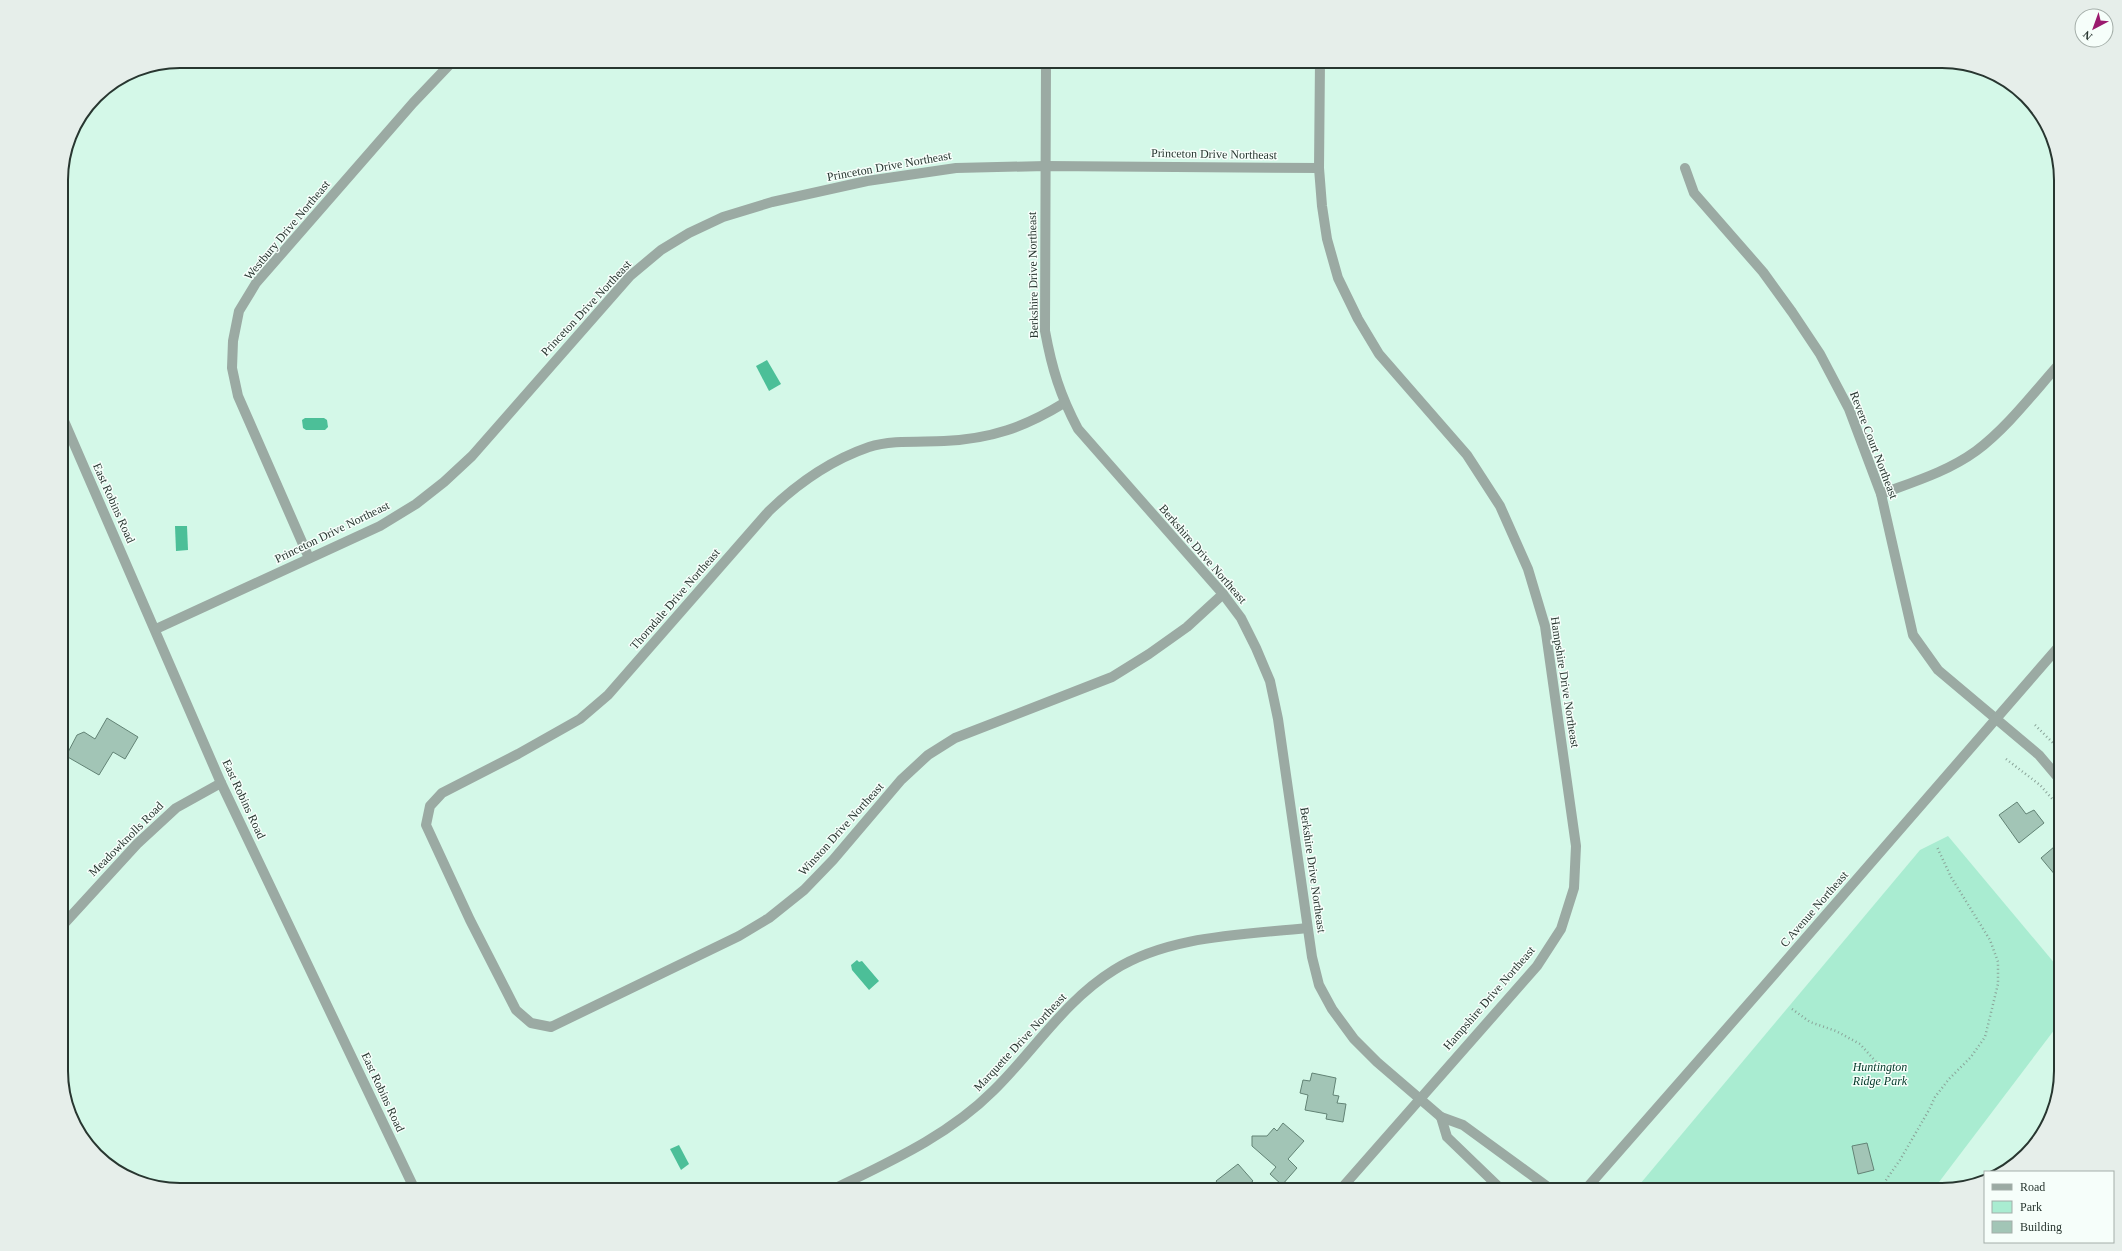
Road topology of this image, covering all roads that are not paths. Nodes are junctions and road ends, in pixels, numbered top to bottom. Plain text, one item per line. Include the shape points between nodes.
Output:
1 (446, 68) edge
2 (1046, 68) edge
3 (1320, 68) edge
4 (1046, 166) junction
5 (1319, 168) junction
6 (1685, 168) dead end
7 (2054, 370) edge
8 (1064, 402) junction
9 (68, 436) edge
10 (1881, 494) junction
11 (309, 558) junction
12 (1223, 594) junction
13 (156, 628) junction
14 (2054, 652) edge
15 (1996, 718) junction
16 (2054, 773) edge
17 (221, 783) junction
18 (68, 919) edge
19 (470, 920) joint
20 (1307, 928) junction
21 (1419, 1099) junction
22 (1441, 1118) junction
23 (413, 1183) edge
24 (846, 1183) edge
25 (1346, 1183) edge
26 (1495, 1183) edge
27 (1543, 1183) edge
28 (1590, 1183) edge

1 - 11 street, Westbury Drive Northeast via 261,277 239,311 233,341 232,368 238,396
2 - 4 street, Berkshire Drive Northeast
3 - 5 street, Hampshire Drive Northeast
4 - 5 street, Princeton Drive Northeast
4 - 8 street, Berkshire Drive Northeast via 1045,331 1052,368
4 - 11 street, Princeton Drive Northeast via 956,168 867,181 772,202 723,217 690,233 661,250 630,276 472,456 444,482 416,504 380,526
5 - 21 street, Hampshire Drive Northeast via 1327,239 1338,278 1358,319 1379,354 1467,455 1500,506 1528,569 1545,626 1576,846 1574,888 1561,929 1537,966
6 - 10 street, Revere Court Northeast via 1694,192 1763,272 1820,354 1849,409
7 - 10 street via 1999,430 1976,451 1941,472
8 - 12 street, Berkshire Drive Northeast via 1078,429
8 - 19 street, Thorndale Drive Northeast via 1037,420 1013,429 980,438 870,447 817,472 770,510 608,695 580,719 442,793 430,806 426,825
9 - 13 street, East Robins Road
10 - 15 street, Revere Court Northeast via 1913,635 1938,670
11 - 13 street, Princeton Drive Northeast
12 - 19 street, Winston Drive Northeast via 1187,627 1112,677 961,735 928,755 902,780 804,890 769,918 739,936 551,1027 531,1023 516,1010
12 - 20 street, Berkshire Drive Northeast via 1240,618 1270,681 1278,719
13 - 17 street, East Robins Road
14 - 15 street, C Avenue Northeast
15 - 16 street, Revere Court Northeast via 2039,755
15 - 28 street, C Avenue Northeast
17 - 18 street, Meadowknolls Road via 176,808 137,844
17 - 23 street, East Robins Road
20 - 21 street, Berkshire Drive Northeast via 1319,984 1332,1009 1354,1039
20 - 24 street, Marquette Drive Northeast via 1199,940 1156,951 1115,969 1090,987 1060,1015 994,1091 963,1118 902,1156
21 - 22 street, Berkshire Drive Northeast
21 - 25 street, Hampshire Drive Northeast
22 - 26 street via 1447,1137
22 - 27 street, Berkshire Drive Northeast via 1463,1124

